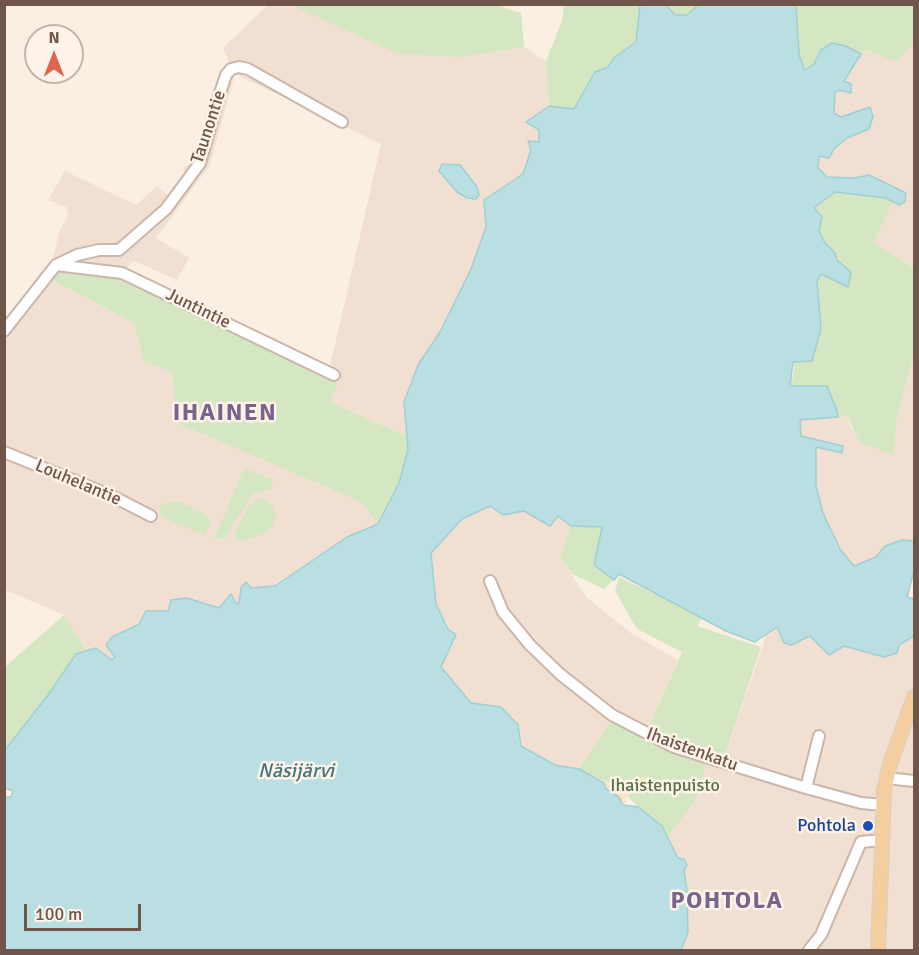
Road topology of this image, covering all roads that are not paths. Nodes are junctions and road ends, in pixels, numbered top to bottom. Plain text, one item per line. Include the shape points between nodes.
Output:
1 (342, 122) dead end
2 (56, 265) junction
3 (4, 331) edge
4 (334, 375) dead end
5 (4, 452) edge
6 (151, 516) dead end
7 (490, 581) dead end
8 (915, 697) edge
9 (819, 736) dead end
10 (886, 778) junction
11 (915, 781) edge
12 (806, 788) junction
13 (883, 805) junction
14 (882, 840) junction
15 (809, 951) edge
16 (878, 951) edge

1 - 2 street, Taunontie via 248,69 231,69 220,93 201,163 166,209 119,250 77,255
2 - 3 street
2 - 4 street, Juntintie via 122,273
5 - 6 street, Louhelantie
7 - 12 street, Ihaistenkatu via 503,612 537,653 612,715 674,747
8 - 10 main road
9 - 12 street
10 - 11 street
10 - 13 main road
12 - 13 street, Ihaistenkatu
13 - 14 main road
14 - 15 street via 861,842 821,935
14 - 16 main road

